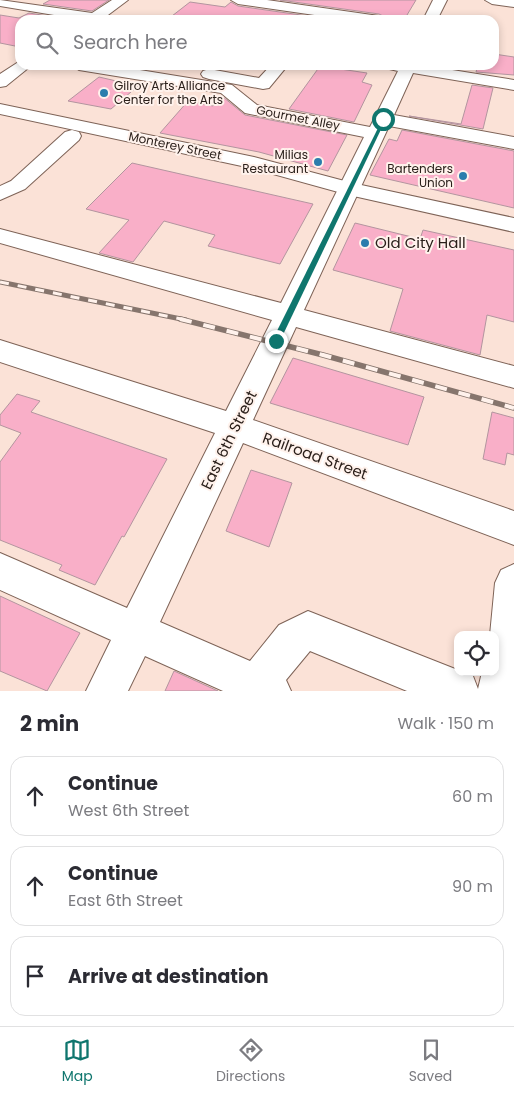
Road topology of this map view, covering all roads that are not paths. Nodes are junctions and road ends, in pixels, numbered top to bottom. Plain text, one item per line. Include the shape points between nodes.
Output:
1 (121, 0) edge
2 (238, 0) edge
3 (440, 0) edge
4 (492, 0) edge
5 (0, 2) edge
6 (514, 3) edge
7 (71, 15) edge
8 (99, 15) edge
9 (344, 15) edge
10 (432, 15) edge
11 (17, 70) edge
12 (110, 70) edge
13 (186, 70) edge
14 (273, 70) edge
15 (401, 70) edge
16 (426, 70) edge
17 (0, 82) edge
18 (514, 85) edge
19 (0, 109) edge
20 (0, 120) edge
21 (380, 127) junction
22 (72, 136) junction
23 (514, 143) edge
24 (349, 189) junction
25 (0, 194) edge
26 (514, 225) edge
27 (0, 236) edge
28 (289, 314) junction
29 (0, 351) edge
30 (514, 377) edge
31 (235, 427) junction
32 (514, 528) edge
33 (0, 571) edge
34 (514, 583) edge
35 (135, 632) junction
36 (263, 688) edge
37 (107, 691) edge
38 (458, 691) edge
39 (498, 691) edge

1 - 8 street
2 - 9 street
3 - 10 street
4 - 6 street
5 - 7 street
11 - 17 street
12 - 21 street, Gourmet Alley via 226,89 251,109
13 - 14 street via 263,84
15 - 21 street, East 6th Street
16 - 18 street
19 - 24 street, Monterey Street via 254,163
20 - 22 street, Monterey Street
21 - 23 street, Gourmet Alley
21 - 24 street, East 6th Street
22 - 24 street, Monterey Street via 246,173
22 - 25 street via 18,185
24 - 26 street, Monterey Street
24 - 28 street, East 6th Street
27 - 28 street
28 - 30 street
28 - 31 street, East 6th Street
29 - 31 street, Railroad Street
31 - 32 street, Railroad Street
31 - 35 street, East 6th Street
33 - 35 street
34 - 39 street via 508,652
35 - 36 street
35 - 37 street, East 6th Street
36 - 38 street via 293,639 308,631

